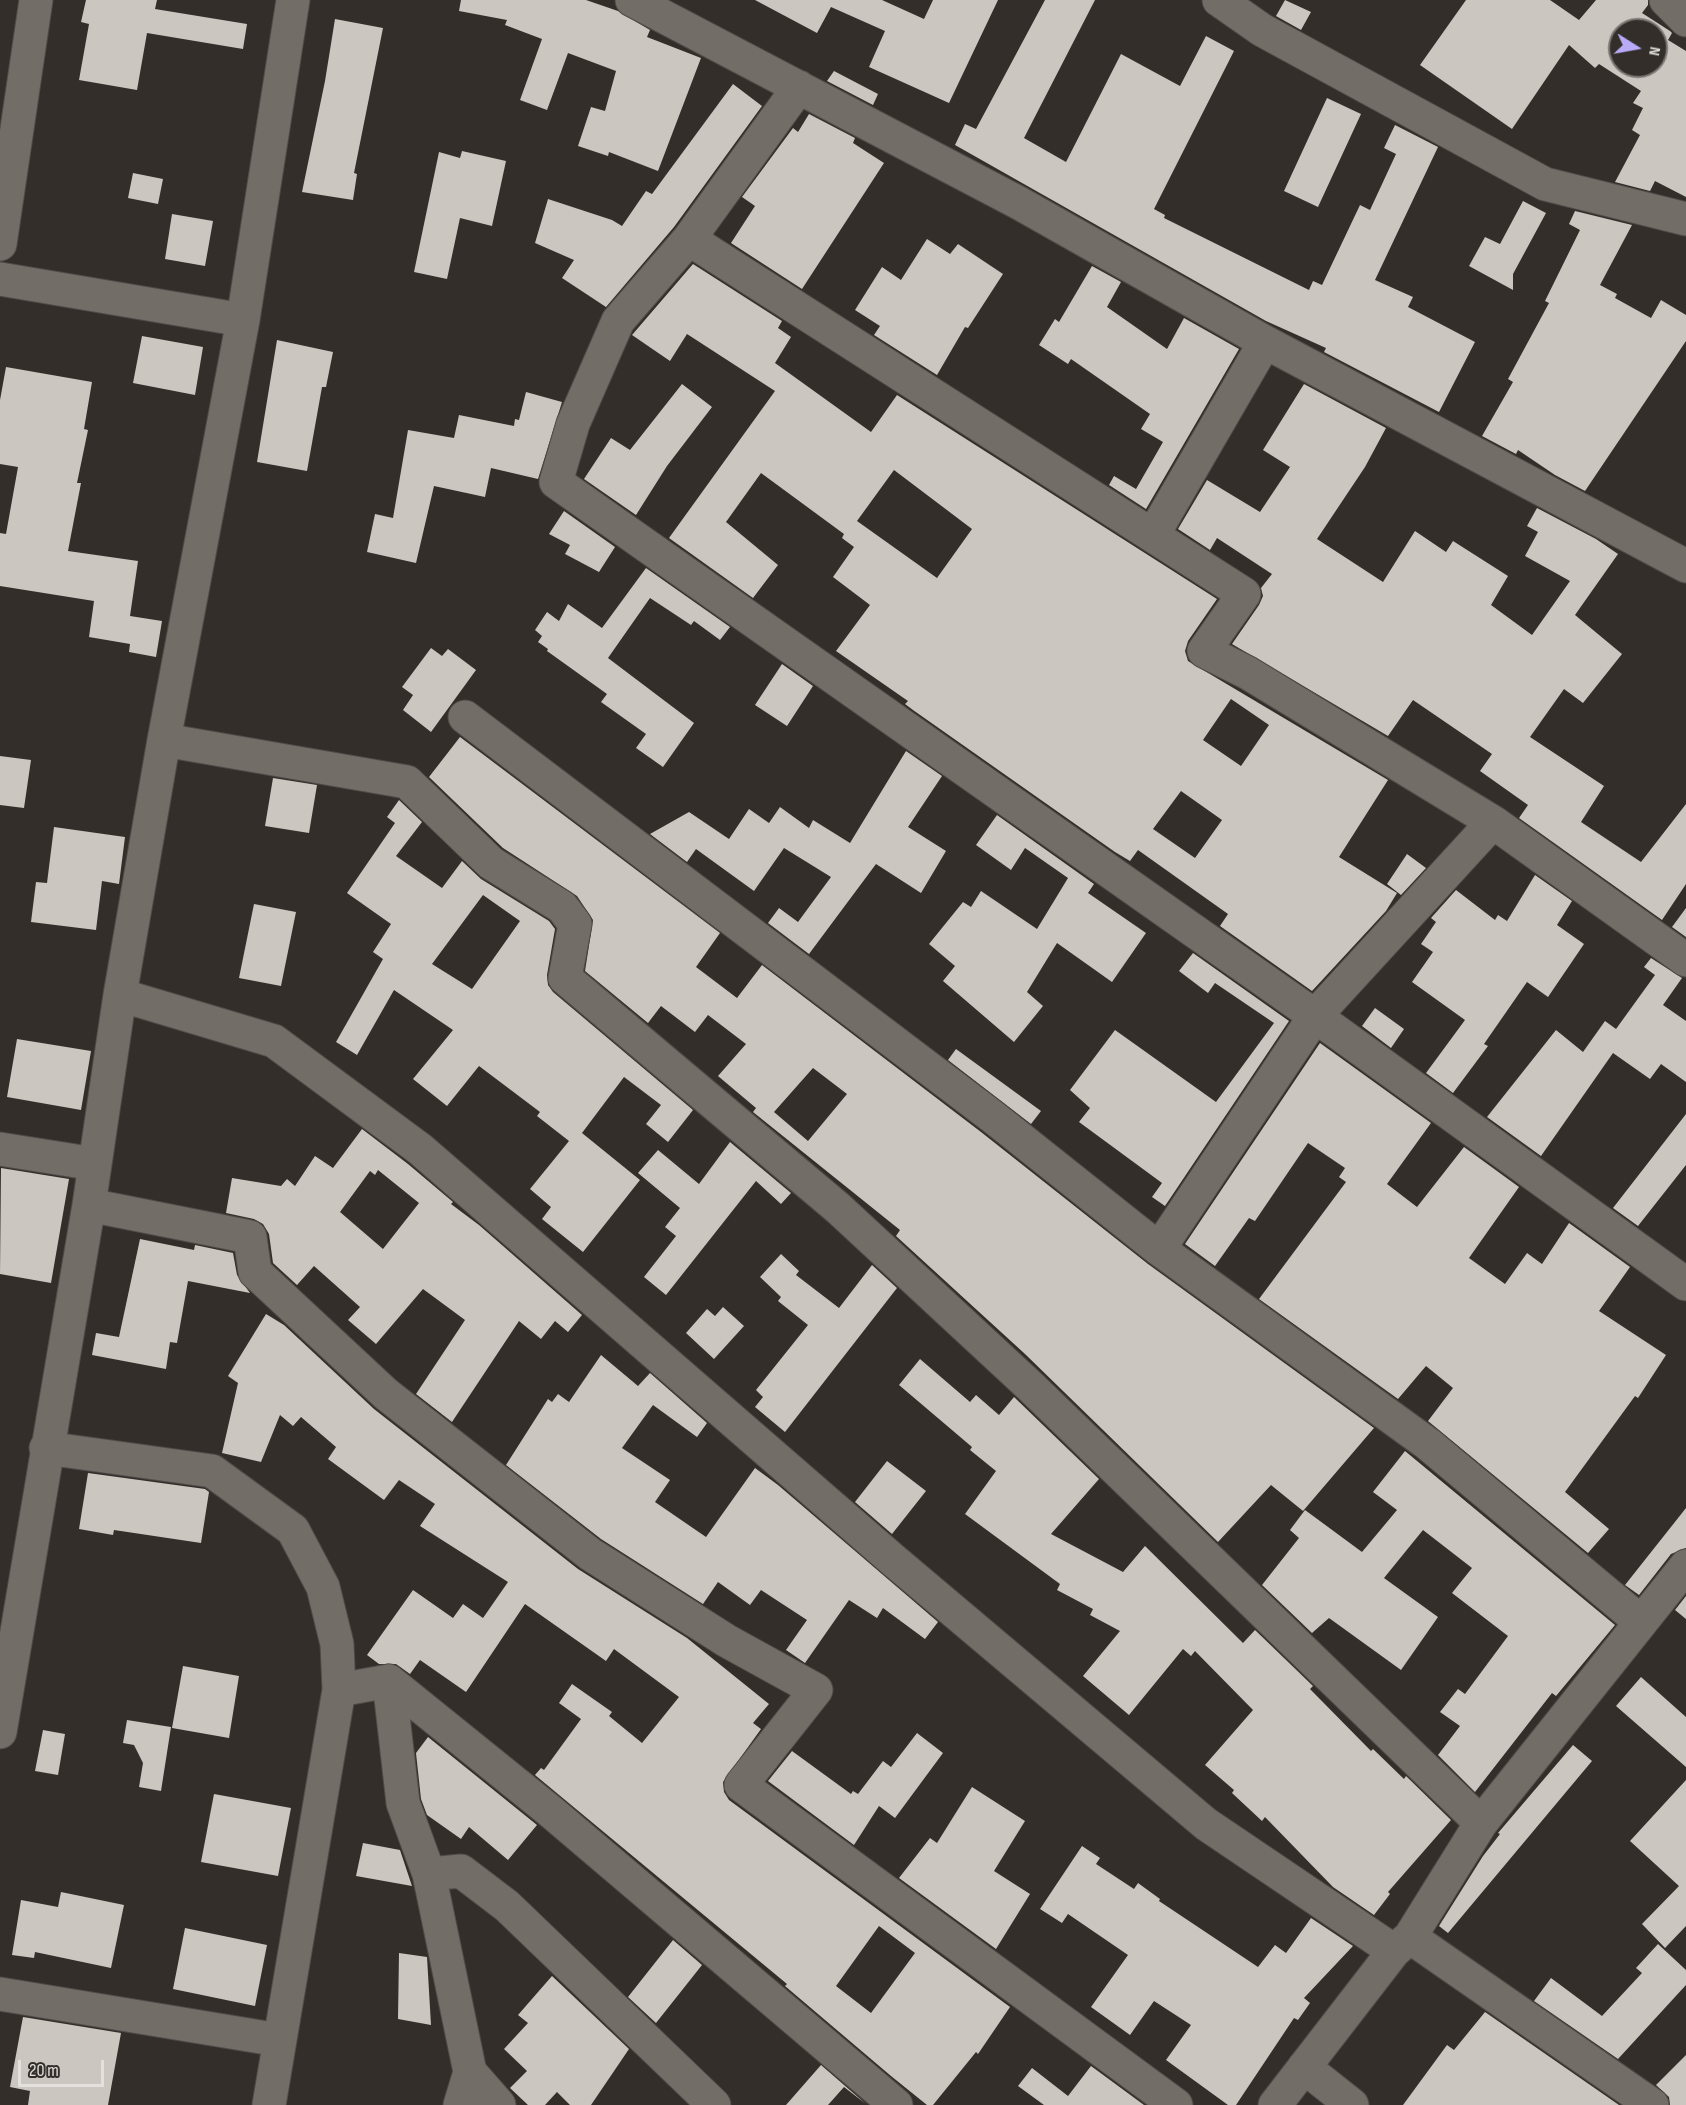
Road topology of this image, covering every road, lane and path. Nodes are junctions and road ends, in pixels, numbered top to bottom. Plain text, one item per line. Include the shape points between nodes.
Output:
1 (36, 0) edge
2 (293, 0) edge
3 (632, 0) edge
4 (1219, 0) edge
5 (1666, 0) edge
6 (1686, 20) edge
7 (799, 87) junction
8 (1686, 219) edge
9 (689, 239) junction
10 (0, 244) edge
11 (0, 279) edge
12 (243, 320) junction
13 (1265, 342) junction
14 (1152, 535) junction
15 (1686, 566) edge
16 (465, 717) dead end
17 (164, 740) junction
18 (1493, 822) junction
19 (1686, 960) edge
20 (120, 995) junction
21 (1315, 1016) junction
22 (0, 1149) edge
23 (95, 1164) junction
24 (89, 1205) junction
25 (1159, 1249) junction
26 (1686, 1284) edge
27 (46, 1449) junction
28 (1686, 1566) edge
29 (1641, 1622) junction
30 (389, 1681) junction
31 (339, 1690) junction
32 (0, 1732) edge
33 (1481, 1823) junction
34 (429, 1874) junction
35 (1402, 1944) junction
36 (0, 1994) edge
37 (279, 2040) junction
38 (1304, 2067) junction
39 (470, 2072) junction
40 (268, 2105) edge
41 (460, 2105) edge
42 (500, 2105) edge
43 (714, 2105) edge
44 (896, 2105) edge
45 (1176, 2105) edge
46 (1275, 2105) edge
47 (1352, 2105) edge
48 (1652, 2105) edge

1 - 10 street
2 - 12 street
3 - 7 street
4 - 8 street via 1262,30 1545,184
5 - 6 street
7 - 9 street
7 - 13 street via 1019,203
9 - 14 street
9 - 21 street via 618,321 573,424 556,482
11 - 12 street
12 - 17 street
13 - 14 street
13 - 15 street
14 - 18 street via 1244,594 1204,651 1248,673
16 - 25 street via 993,1117
17 - 20 street
17 - 33 street via 407,782 491,862 562,907 575,924 565,978 847,1216 1031,1387
18 - 19 street
18 - 21 street
20 - 23 street
20 - 35 street via 274,1041 411,1143 892,1559 1206,1824
21 - 25 street
21 - 26 street
22 - 23 street
23 - 24 street
24 - 27 street
24 - 45 street via 250,1237 255,1272 386,1394 590,1554 727,1641 816,1690 741,1785
25 - 29 street via 1428,1444
27 - 31 street via 212,1471 293,1530 323,1587 336,1644
27 - 32 street
28 - 29 street
29 - 33 street
30 - 31 street
30 - 34 street via 403,1803
30 - 44 street via 550,1811
31 - 37 street
33 - 35 street
34 - 39 street
34 - 43 street via 461,1871 507,1906
35 - 38 street
35 - 48 street
36 - 37 street
37 - 40 street
38 - 46 street
38 - 47 street
39 - 41 street
39 - 42 street

